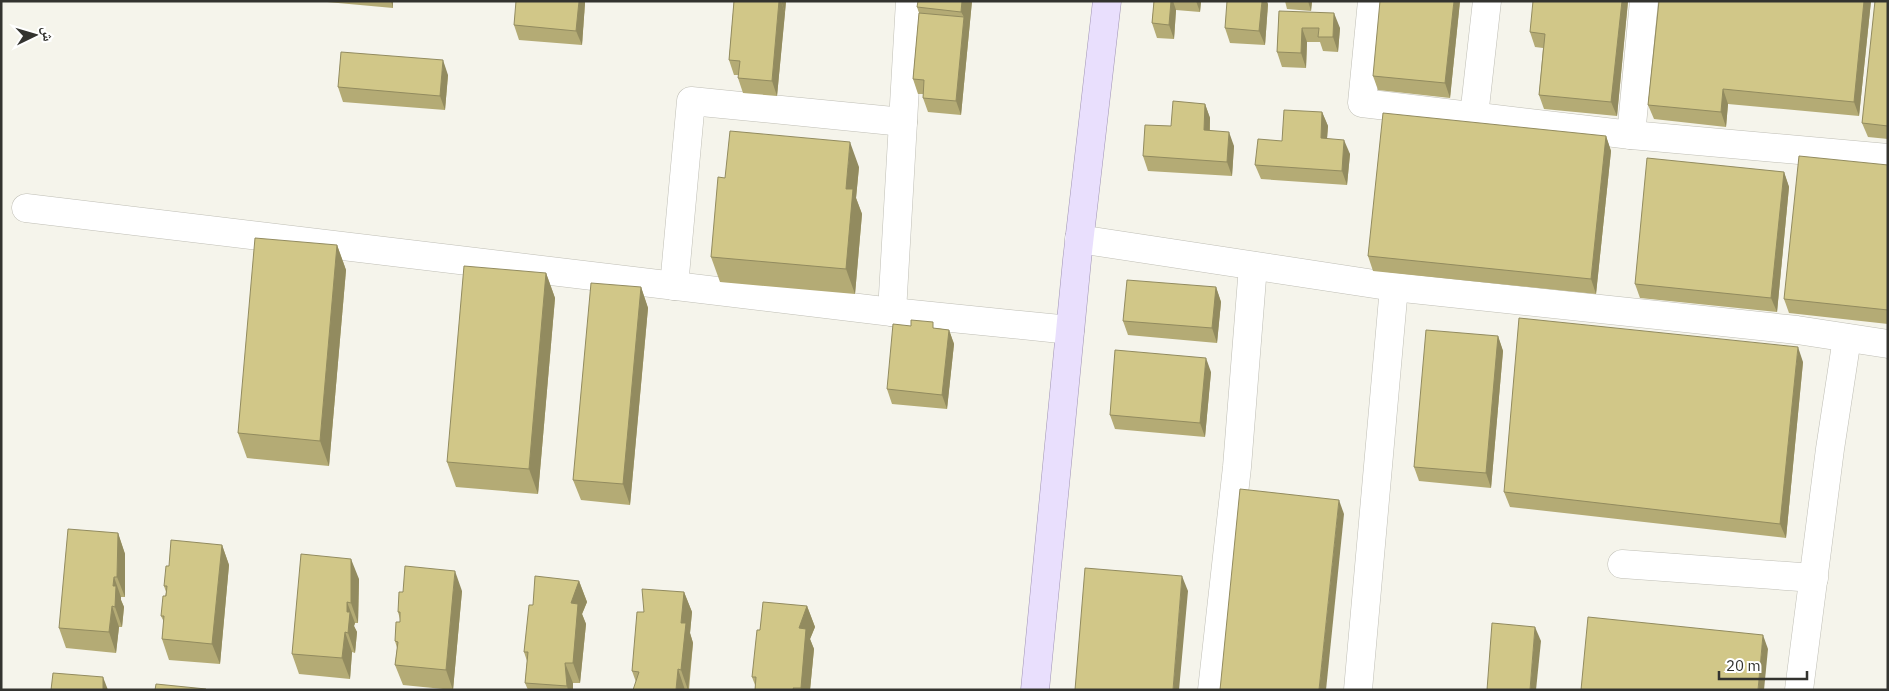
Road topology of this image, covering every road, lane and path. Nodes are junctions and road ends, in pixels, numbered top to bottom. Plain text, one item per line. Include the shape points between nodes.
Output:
1 (910, 1) edge
2 (1107, 1) edge
3 (1372, 1) edge
4 (1487, 1) edge
5 (1644, 1) edge
6 (1474, 116) junction
7 (903, 122) junction
8 (1631, 135) junction
9 (1888, 158) edge
10 (26, 208) dead end
11 (1079, 238) junction
12 (1253, 266) junction
13 (674, 286) junction
14 (1394, 287) junction
15 (892, 312) junction
16 (1070, 330) junction
17 (1847, 338) junction
18 (1888, 344) edge
19 (1622, 564) dead end
20 (1814, 578) junction
21 (1035, 690) edge
22 (1212, 690) edge
23 (1358, 690) edge
24 (1799, 690) edge

1 - 7 street
2 - 11 main road
3 - 6 street via 1362,103
4 - 6 street
5 - 8 street
6 - 8 street
7 - 13 street via 691,101
7 - 15 street
8 - 9 street
10 - 13 street
11 - 12 street
11 - 16 main road
12 - 14 street
12 - 22 street via 1237,467
13 - 15 street
14 - 17 street
14 - 23 street
15 - 16 street
16 - 21 main road
17 - 18 street
17 - 20 street
19 - 20 street
20 - 24 street

